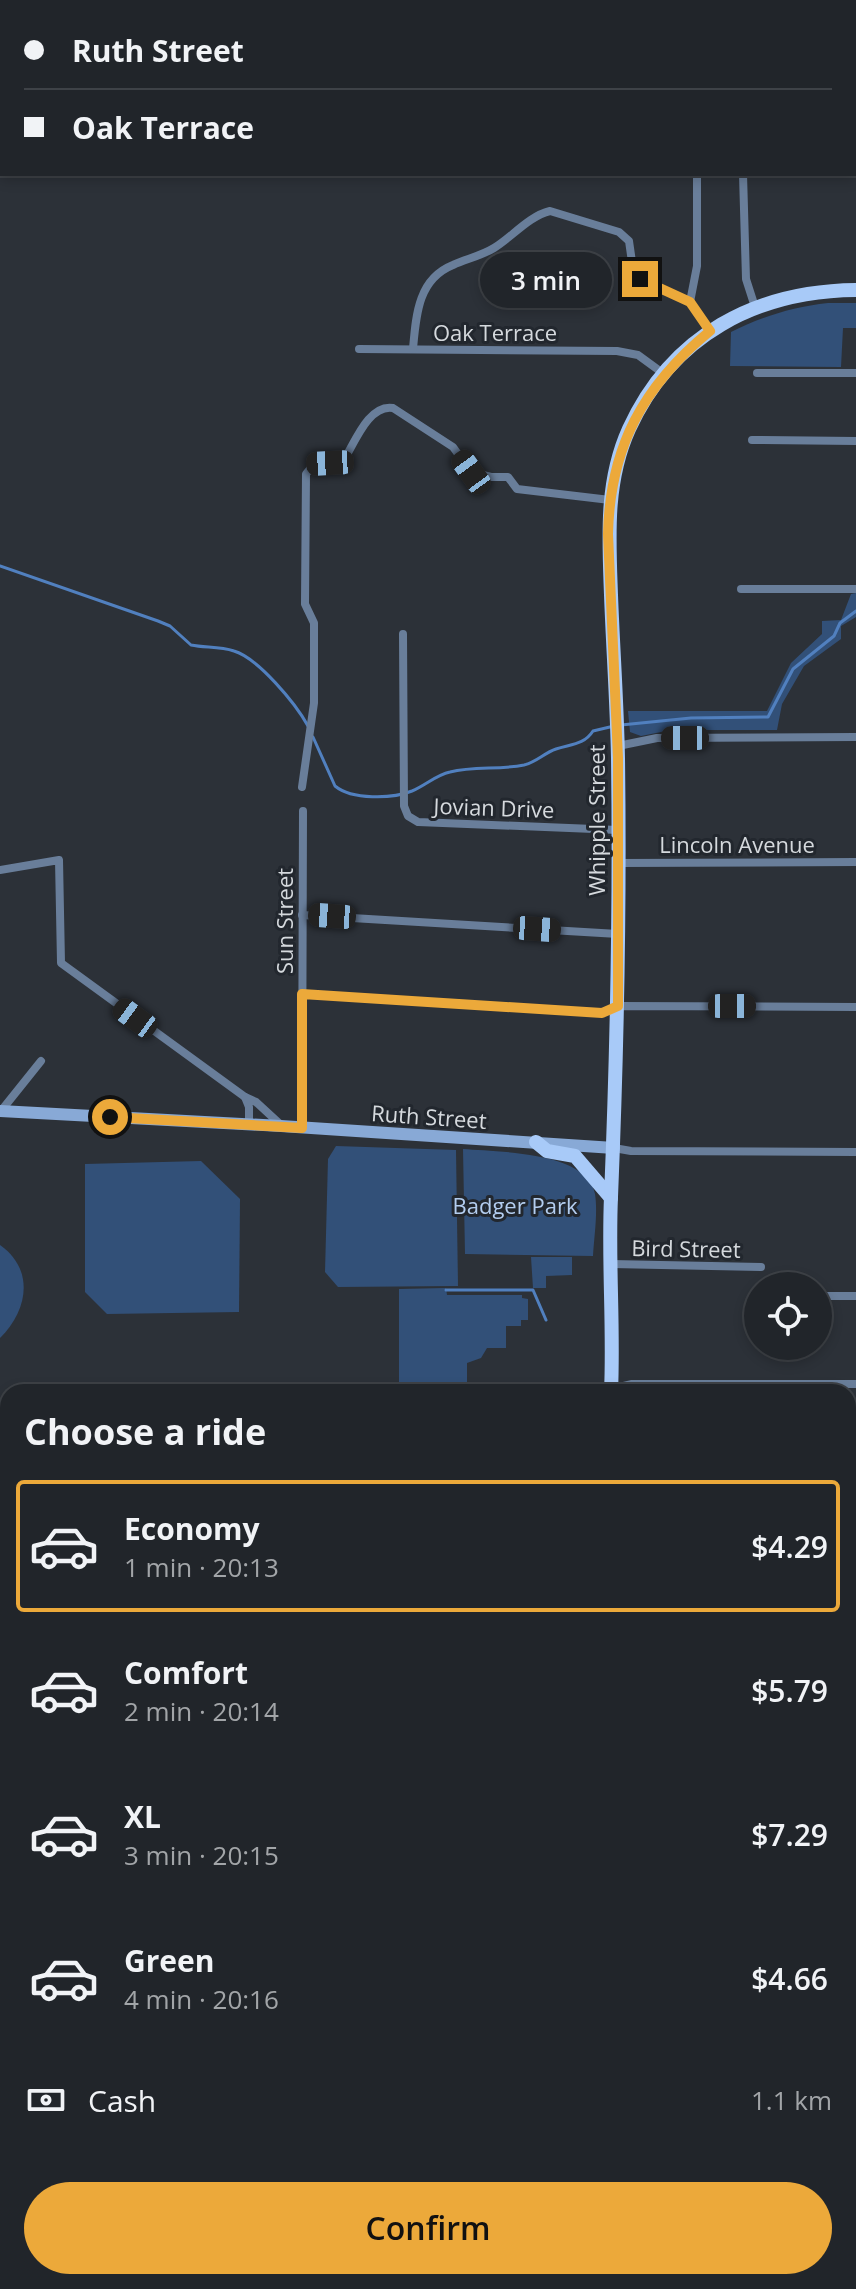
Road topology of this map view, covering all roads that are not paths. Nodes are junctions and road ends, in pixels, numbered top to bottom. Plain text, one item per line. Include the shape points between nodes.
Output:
1 (697, 176) edge
2 (743, 176) edge
3 (856, 290) edge
4 (690, 302) junction
5 (755, 307) junction
6 (710, 331) junction
7 (359, 349) dead end
8 (413, 349) junction
9 (757, 373) dead end
10 (856, 373) edge
11 (664, 374) junction
12 (752, 440) dead end
13 (856, 441) edge
14 (610, 500) junction
15 (741, 589) dead end
16 (856, 589) edge
17 (403, 634) dead end
18 (856, 737) edge
19 (618, 746) junction
20 (302, 787) dead end
21 (303, 811) dead end
22 (618, 830) junction
23 (856, 862) edge
24 (618, 863) junction
25 (0, 870) edge
26 (302, 915) junction
27 (618, 934) junction
28 (302, 994) junction
29 (618, 1006) junction
30 (856, 1007) edge
31 (41, 1061) dead end
32 (245, 1097) junction
33 (0, 1111) edge
34 (249, 1124) junction
35 (281, 1126) junction
36 (302, 1128) junction
37 (536, 1142) junction
38 (614, 1148) junction
39 (856, 1152) edge
40 (611, 1198) junction
41 (611, 1264) junction
42 (761, 1267) dead end
43 (832, 1296) edge
44 (856, 1296) edge
45 (607, 1384) edge
46 (632, 1384) edge
47 (856, 1384) edge

1 - 4 street via 697,266
2 - 5 street via 746,279
3 - 5 main road, Whipple Street via 788,296
4 - 6 street
4 - 8 street, Oak Terrace via 640,279 629,241 619,232 550,211 489,251 436,273 421,297
5 - 6 main road, Whipple Street
6 - 11 main road, Whipple Street
7 - 8 street
8 - 11 street, Oak Terrace via 617,351 638,355
9 - 10 street
11 - 14 main road, Whipple Street via 628,431
12 - 13 street
14 - 19 main road, Whipple Street
14 - 20 street via 517,489 508,477 471,472 453,447 384,406 375,411 344,460 314,464 306,474 305,604 314,623 314,703
15 - 16 street
17 - 22 street, Jovian Drive via 408,816 418,822
18 - 19 street via 657,738
19 - 22 main road, Whipple Street
21 - 26 street, Sun Street
22 - 24 main road, Whipple Street
23 - 24 street, Lincoln Avenue
24 - 27 main road, Whipple Street
25 - 32 street via 59,860 61,963
26 - 27 street
26 - 28 street, Sun Street
27 - 29 main road, Whipple Street
28 - 29 street via 602,1013
28 - 36 street, Sun Street
29 - 30 street
29 - 38 main road, Whipple Street
31 - 33 street
32 - 34 street
32 - 35 street
33 - 34 street, Ruth Street
34 - 35 street, Ruth Street
35 - 36 street, Ruth Street
36 - 37 street, Ruth Street
37 - 38 street, Ruth Street
37 - 40 main road via 547,1151 575,1156
38 - 39 street, Ruth Street
38 - 40 main road, Whipple Street
40 - 41 main road, Whipple Street
41 - 42 street, Bird Street
41 - 45 main road, Whipple Street
43 - 44 street
46 - 47 street

